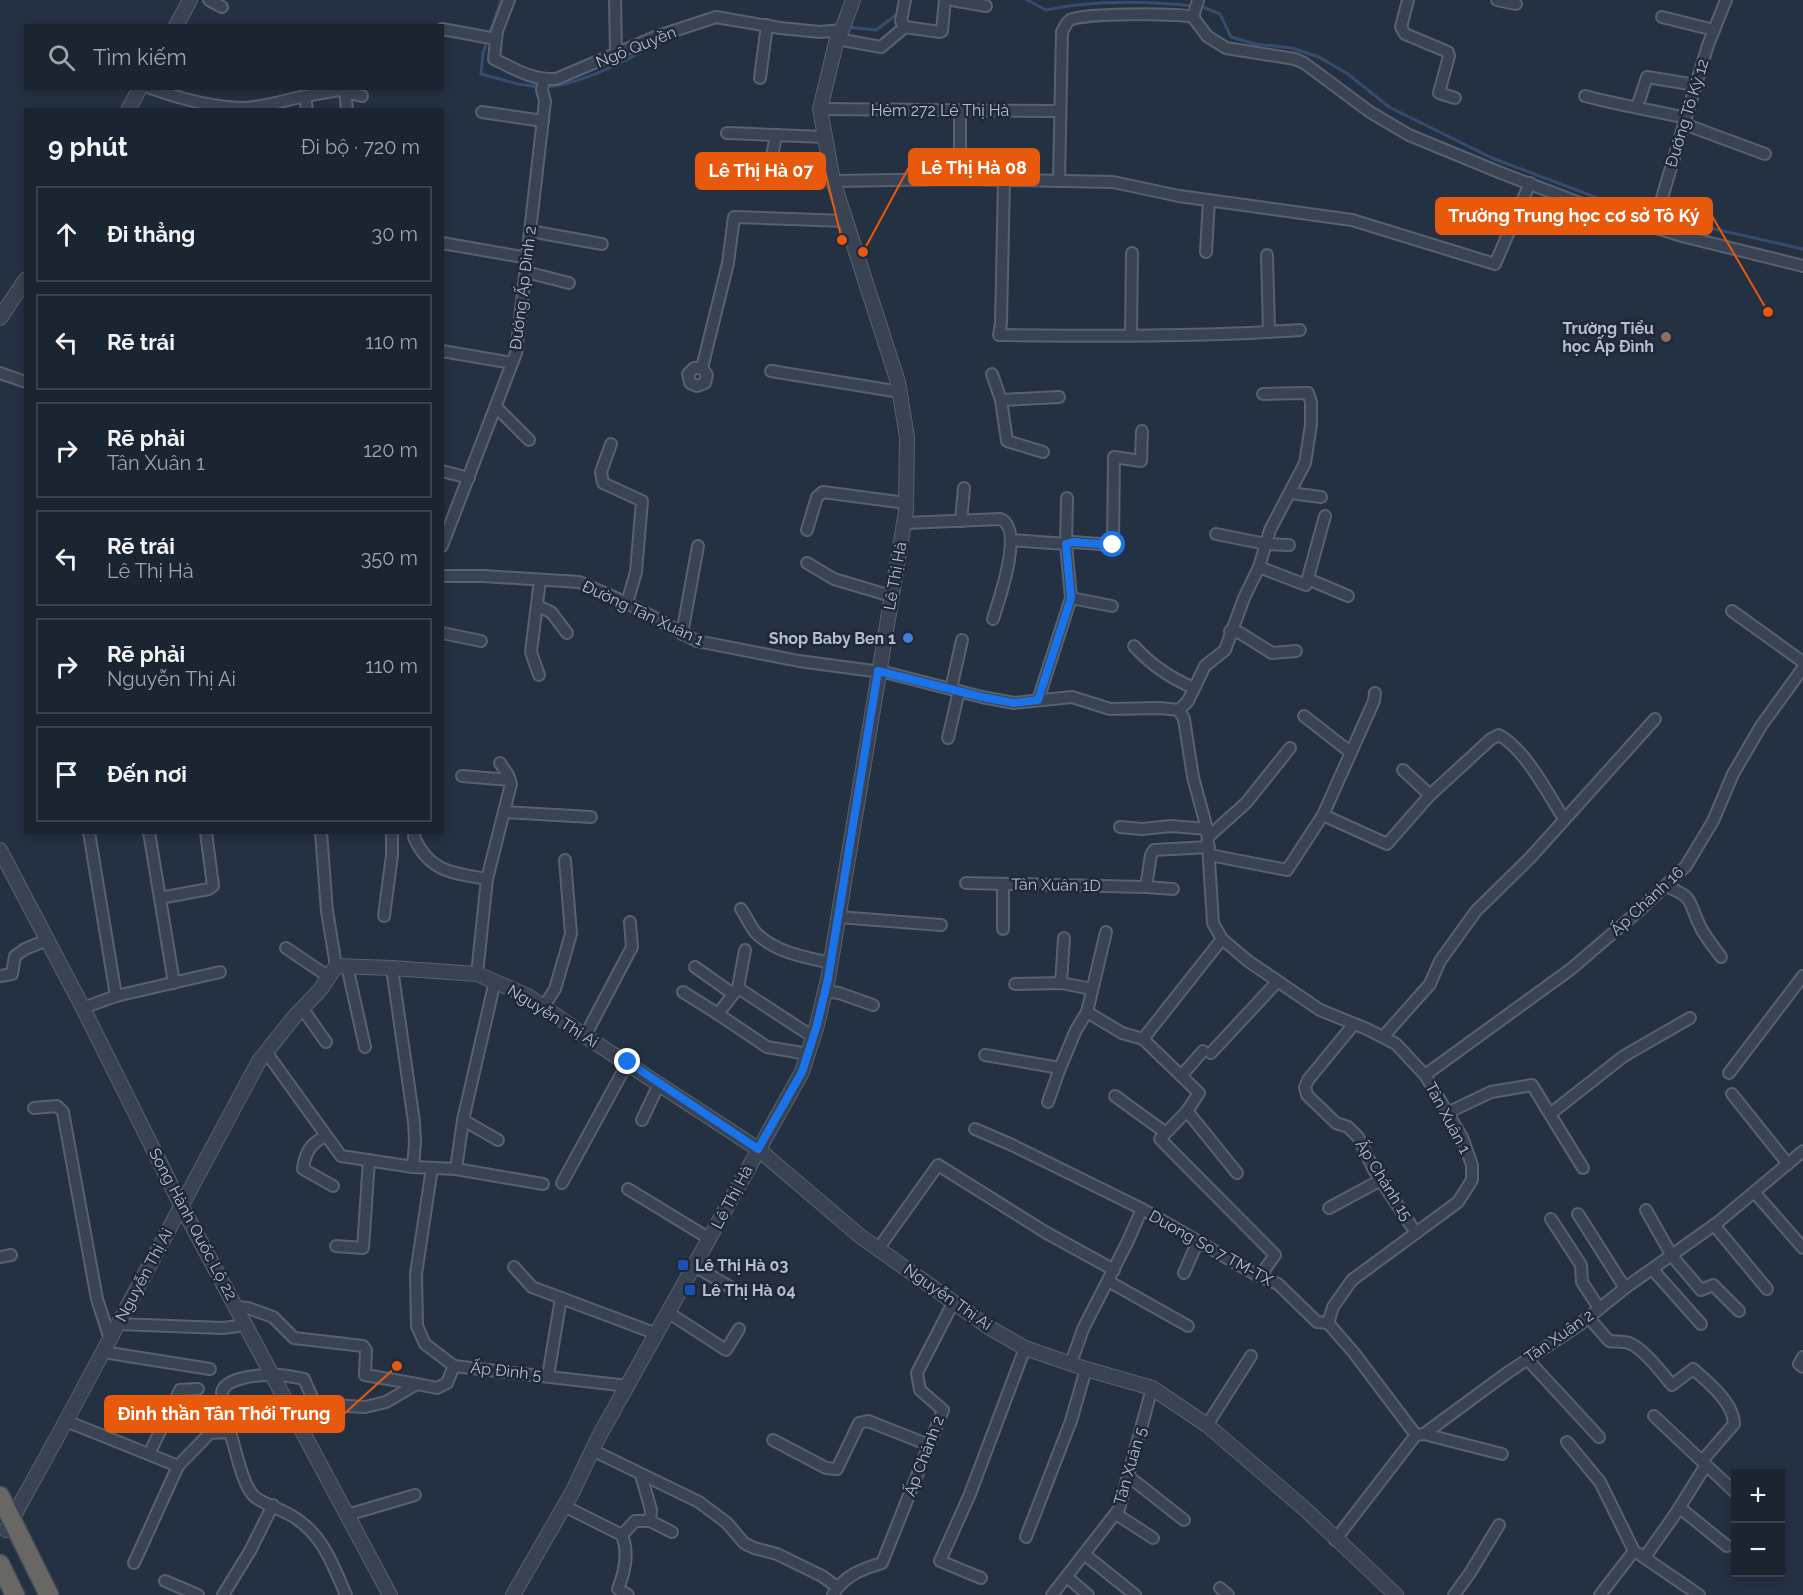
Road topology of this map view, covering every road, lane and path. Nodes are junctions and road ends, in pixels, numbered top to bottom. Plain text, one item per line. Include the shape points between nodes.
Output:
1 (190, 0) edge
2 (209, 0) edge
3 (615, 0) edge
4 (853, 0) edge
5 (906, 0) edge
6 (945, 0) edge
7 (952, 0) edge
8 (1408, 0) edge
9 (1497, 0) edge
10 (1726, 0) edge
11 (506, 1) edge
12 (1516, 4) dead end
13 (986, 6) dead end
14 (222, 7) dead end
15 (1195, 8) edge
16 (1662, 17) dead end
17 (177, 24) edge
18 (905, 27) junction
19 (444, 29) edge
20 (766, 30) junction
21 (1714, 30) junction
22 (840, 34) junction
23 (494, 38) junction
24 (616, 53) junction
25 (760, 78) dead end
26 (543, 85) junction
27 (1696, 85) junction
28 (139, 90) edge
29 (155, 90) edge
30 (345, 90) junction
31 (305, 96) junction
32 (362, 96) dead end
33 (1585, 96) dead end
34 (1455, 98) dead end
35 (1637, 107) junction
36 (129, 108) edge
37 (247, 108) edge
38 (247, 108) edge
39 (307, 108) edge
40 (347, 108) edge
41 (820, 109) junction
42 (960, 111) junction
43 (1060, 111) junction
44 (482, 112) dead end
45 (543, 121) junction
46 (1685, 121) junction
47 (727, 133) dead end
48 (776, 135) junction
49 (825, 137) junction
50 (1765, 154) dead end
51 (768, 178) dead end
52 (960, 179) junction
53 (833, 181) junction
54 (1004, 181) junction
55 (1059, 181) junction
56 (1530, 183) junction
57 (1209, 200) junction
58 (846, 221) junction
59 (1657, 225) junction
60 (530, 231) junction
61 (444, 243) edge
62 (602, 244) dead end
63 (1206, 252) dead end
64 (1132, 253) dead end
65 (1267, 255) dead end
66 (528, 258) junction
67 (1803, 266) edge
68 (526, 272) junction
69 (24, 282) edge
70 (569, 283) dead end
71 (0, 318) edge
72 (1300, 330) dead end
73 (1269, 332) junction
74 (1131, 335) junction
75 (444, 351) edge
76 (512, 363) junction
77 (702, 368) dead end
78 (771, 371) dead end
79 (0, 373) edge
80 (992, 374) dead end
81 (24, 381) edge
82 (900, 392) junction
83 (1263, 394) dead end
84 (1059, 398) dead end
85 (1001, 399) junction
86 (496, 407) junction
87 (1142, 431) dead end
88 (529, 440) dead end
89 (611, 444) dead end
90 (1043, 452) dead end
91 (444, 472) edge
92 (469, 478) junction
93 (964, 488) dead end
94 (1290, 493) junction
95 (1321, 497) dead end
96 (1066, 498) dead end
97 (906, 503) junction
98 (1325, 516) dead end
99 (961, 521) junction
100 (905, 523) junction
101 (807, 530) dead end
102 (1216, 534) dead end
103 (1011, 540) junction
104 (444, 541) edge
105 (1066, 544) junction
106 (1266, 544) junction
107 (1289, 545) dead end
108 (698, 546) dead end
109 (807, 562) dead end
110 (1259, 567) junction
111 (444, 576) edge
112 (540, 579) junction
113 (1308, 579) junction
114 (891, 596) junction
115 (1348, 596) dead end
116 (1071, 598) junction
117 (627, 603) junction
118 (537, 606) junction
119 (1112, 606) dead end
120 (1732, 611) dead end
121 (993, 620) dead end
122 (1230, 631) junction
123 (444, 633) edge
124 (567, 633) dead end
125 (682, 634) junction
126 (962, 640) dead end
127 (481, 641) dead end
128 (1134, 646) dead end
129 (1296, 651) dead end
130 (1803, 662) edge
131 (1803, 668) edge
132 (878, 671) junction
133 (539, 675) dead end
134 (1194, 688) junction
135 (955, 690) junction
136 (1375, 693) dead end
137 (1038, 700) junction
138 (1179, 710) junction
139 (1304, 716) dead end
140 (1655, 719) dead end
141 (948, 738) dead end
142 (1290, 748) dead end
143 (1350, 752) junction
144 (500, 763) dead end
145 (1402, 771) dead end
146 (462, 777) dead end
147 (510, 780) junction
148 (1430, 795) junction
149 (504, 812) junction
150 (1323, 815) junction
151 (591, 817) dead end
152 (1564, 819) junction
153 (1120, 827) dead end
154 (88, 834) edge
155 (149, 834) edge
156 (206, 834) edge
157 (321, 834) edge
158 (392, 834) edge
159 (415, 834) edge
160 (1208, 842) junction
161 (0, 850) edge
162 (565, 860) dead end
163 (487, 879) junction
164 (966, 883) dead end
165 (1003, 884) junction
166 (1665, 886) junction
167 (1146, 887) junction
168 (1173, 889) dead end
169 (160, 898) junction
170 (741, 909) dead end
171 (384, 916) dead end
172 (838, 917) junction
173 (630, 922) dead end
174 (941, 925) dead end
175 (1003, 929) dead end
176 (1106, 932) dead end
177 (1064, 938) dead end
178 (47, 939) junction
179 (1221, 939) junction
180 (286, 948) dead end
181 (745, 950) dead end
182 (1721, 957) dead end
183 (831, 963) junction
184 (695, 967) dead end
185 (392, 968) junction
186 (337, 970) junction
187 (220, 972) dead end
188 (477, 974) junction
189 (0, 976) edge
190 (1803, 976) edge
191 (495, 981) junction
192 (1277, 982) junction
193 (174, 983) junction
194 (1061, 983) junction
195 (1015, 984) dead end
196 (1092, 989) junction
197 (736, 991) junction
198 (825, 991) junction
199 (683, 992) dead end
200 (116, 996) junction
201 (873, 1005) dead end
202 (544, 1006) junction
203 (83, 1008) junction
204 (302, 1008) junction
205 (1087, 1012) junction
206 (718, 1014) junction
207 (1690, 1018) dead end
208 (1354, 1023) junction
209 (585, 1036) junction
210 (813, 1037) junction
211 (1383, 1037) junction
212 (1143, 1039) junction
213 (326, 1042) dead end
214 (365, 1047) dead end
215 (266, 1052) junction
216 (808, 1054) junction
217 (985, 1054) dead end
218 (628, 1062) junction
219 (1060, 1068) junction
220 (1729, 1073) dead end
221 (1425, 1075) junction
222 (1181, 1076) junction
223 (659, 1084) junction
224 (1732, 1094) dead end
225 (1115, 1096) dead end
226 (1048, 1102) dead end
227 (34, 1108) dead end
228 (1187, 1111) junction
229 (1447, 1113) junction
230 (1550, 1114) junction
231 (642, 1119) dead end
232 (463, 1120) junction
233 (975, 1129) dead end
234 (1166, 1133) junction
235 (326, 1136) junction
236 (498, 1140) dead end
237 (758, 1149) junction
238 (1803, 1151) edge
239 (369, 1160) junction
240 (1788, 1164) junction
241 (413, 1167) junction
242 (432, 1168) junction
243 (1583, 1168) dead end
244 (456, 1169) junction
245 (1237, 1173) dead end
246 (1381, 1180) junction
247 (562, 1183) dead end
248 (543, 1184) dead end
249 (333, 1186) dead end
250 (628, 1189) dead end
251 (1754, 1192) junction
252 (181, 1205) junction
253 (1329, 1208) dead end
254 (1142, 1209) junction
255 (1646, 1210) dead end
256 (1578, 1214) dead end
257 (1551, 1219) dead end
258 (1714, 1225) junction
259 (1416, 1233) junction
260 (710, 1239) junction
261 (1197, 1243) junction
262 (336, 1246) dead end
263 (1803, 1248) edge
264 (878, 1249) junction
265 (1672, 1256) junction
266 (694, 1266) junction
267 (514, 1267) dead end
268 (1114, 1270) junction
269 (1653, 1270) junction
270 (1184, 1273) dead end
271 (1260, 1276) junction
272 (1108, 1281) junction
273 (1625, 1288) junction
274 (1767, 1289) dead end
275 (739, 1292) dead end
276 (561, 1298) junction
277 (954, 1303) junction
278 (236, 1307) junction
279 (1599, 1308) junction
280 (1739, 1311) dead end
281 (669, 1313) junction
282 (1588, 1317) junction
283 (1328, 1323) junction
284 (118, 1324) junction
285 (1701, 1324) dead end
286 (246, 1325) junction
287 (1188, 1326) dead end
288 (739, 1329) dead end
289 (657, 1334) junction
290 (110, 1339) junction
291 (1024, 1348) junction
292 (103, 1352) junction
293 (1251, 1356) dead end
294 (1803, 1358) edge
295 (1527, 1359) junction
296 (1071, 1362) junction
297 (454, 1366) junction
298 (1803, 1367) edge
299 (210, 1369) dead end
300 (1086, 1369) junction
301 (272, 1374) junction
302 (548, 1376) junction
303 (417, 1384) junction
304 (628, 1386) junction
305 (1152, 1388) junction
306 (198, 1389) dead end
307 (1654, 1416) dead end
308 (66, 1421) junction
309 (1207, 1425) junction
310 (230, 1432) junction
311 (1420, 1435) junction
312 (1599, 1437) dead end
313 (773, 1440) dead end
314 (1567, 1442) dead end
315 (929, 1445) junction
316 (592, 1450) junction
317 (149, 1454) junction
318 (1502, 1454) dead end
319 (1704, 1463) junction
320 (178, 1466) junction
321 (641, 1475) junction
322 (1128, 1476) junction
323 (1731, 1488) edge
324 (415, 1495) dead end
325 (0, 1496) edge
326 (273, 1505) junction
327 (564, 1506) junction
328 (1680, 1508) junction
329 (1116, 1514) junction
330 (347, 1515) junction
331 (1184, 1520) dead end
332 (650, 1521) junction
333 (6, 1523) edge
334 (1499, 1525) dead end
335 (672, 1532) dead end
336 (622, 1534) junction
337 (1026, 1537) dead end
338 (1153, 1538) dead end
339 (1335, 1540) junction
340 (1727, 1546) dead end
341 (1634, 1551) junction
342 (1084, 1554) junction
343 (1645, 1557) junction
344 (135, 1563) dead end
345 (0, 1564) edge
346 (1067, 1577) junction
347 (981, 1578) dead end
348 (165, 1581) dead end
349 (0, 1583) edge
350 (1120, 1590) edge
351 (835, 1591) edge
352 (1393, 1594) edge
353 (6, 1595) edge
354 (15, 1595) edge
355 (37, 1595) edge
356 (49, 1595) edge
357 (198, 1595) edge
358 (223, 1595) edge
359 (346, 1595) edge
360 (390, 1595) edge
361 (513, 1595) edge
362 (628, 1595) edge
363 (1052, 1595) edge
364 (1088, 1595) edge
365 (1135, 1595) edge
366 (1454, 1595) edge
367 (1600, 1595) edge
368 (1699, 1595) edge

1 - 17 street
2 - 14 street
3 - 24 street
4 - 22 street, Lê Thị Hà
5 - 18 street via 900,21
6 - 18 street via 942,32
7 - 13 street
8 - 34 street via 1402,31 1448,52 1439,93
9 - 12 street
10 - 21 street, Đường Tô Ký 12
11 - 23 street
15 - 43 street via 1071,19 1062,32
15 - 56 street via 1207,36 1226,48 1295,59 1409,135
16 - 21 street
18 - 22 street, Ngô Quyền via 881,47
19 - 23 street
20 - 22 street, Ngô Quyền
20 - 24 street, Ngô Quyền via 716,17
20 - 25 street
21 - 27 street, Đường Tô Ký 12
22 - 41 street, Lê Thị Hà
23 - 26 street via 494,58
24 - 26 street, Ngô Quyền
26 - 45 street, Đường Ấp Đình 2
27 - 35 street via 1647,77
27 - 46 street, Đường Tô Ký 12
28 - 36 street
29 - 37 street via 177,98
30 - 31 street
30 - 32 street
30 - 40 street
31 - 38 street
31 - 39 street
33 - 35 street
35 - 46 street
41 - 42 street, Hẻm 272 Lê Thị Hà
41 - 49 street, Lê Thị Hà
42 - 43 street, Hẻm 272 Lê Thị Hà
42 - 52 street
43 - 55 street
44 - 45 street
45 - 60 street, Đường Ấp Đình 2
46 - 50 street
46 - 59 street, Đường Tô Ký 12
47 - 48 street
48 - 49 street
48 - 51 street
49 - 53 street, Lê Thị Hà
52 - 53 street
52 - 54 street
53 - 58 street, Lê Thị Hà
54 - 55 street
54 - 74 street via 999,335
55 - 57 street via 1113,183
56 - 57 street via 1496,264 1352,220
56 - 59 street via 1585,205
57 - 63 street
58 - 77 street via 734,217 728,263
58 - 82 street, Lê Thị Hà
59 - 67 street via 1682,236
60 - 62 street
60 - 66 street, Đường Ấp Đình 2
61 - 66 street
64 - 74 street
65 - 73 street
66 - 68 street, Đường Ấp Đình 2
68 - 70 street
68 - 76 street, Đường Ấp Đình 2
69 - 71 street
72 - 73 street
73 - 74 street
75 - 76 street
76 - 86 street, Đường Ấp Đình 2
78 - 82 street
79 - 81 street
80 - 85 street
82 - 97 street, Lê Thị Hà via 907,437
83 - 94 street via 1308,393 1311,402 1305,463
84 - 85 street
85 - 90 street via 1007,441
86 - 88 street
86 - 92 street, Đường Ấp Đình 2
87 - 105 street via 1141,461 1114,457 1113,545
89 - 117 street via 601,472 603,483 642,501 636,572
91 - 92 street
92 - 104 street, Đường Ấp Đình 2
93 - 99 street
94 - 95 street
94 - 106 street
96 - 105 street
97 - 100 street, Lê Thị Hà
97 - 101 street via 823,492 817,497
98 - 113 street
99 - 100 street
99 - 103 street via 1002,519 1010,525
100 - 114 street, Lê Thị Hà
102 - 106 street
103 - 105 street
103 - 121 street via 1006,576
105 - 116 street
106 - 107 street
106 - 110 street
108 - 125 street
109 - 114 street via 834,579
110 - 113 street via 1306,585
110 - 122 street
111 - 112 street, Đường Tân Xuân 1
112 - 117 street, Đường Tân Xuân 1 via 579,582
112 - 118 street
113 - 115 street
114 - 132 street, Lê Thị Hà
116 - 119 street
116 - 137 street
117 - 125 street, Đường Tân Xuân 1
118 - 124 street via 551,612
118 - 133 street via 531,652
120 - 130 street
122 - 129 street via 1272,653
122 - 134 street via 1224,650 1205,666
123 - 127 street
125 - 132 street, Đường Tân Xuân 1 via 742,651
126 - 135 street
128 - 134 street via 1147,661 1174,680
131 - 166 street, Ấp Chánh 16 via 1761,726 1686,866
132 - 135 street
132 - 172 street, Lê Thị Hà
134 - 138 street
135 - 137 street via 1014,703
135 - 141 street
136 - 143 street
137 - 138 street via 1072,697 1110,709
138 - 160 street
139 - 143 street
140 - 152 street
142 - 160 street
143 - 150 street
144 - 147 street
145 - 148 street
146 - 147 street
147 - 149 street
148 - 150 street via 1388,844
148 - 152 street via 1499,735 1526,760
149 - 151 street
149 - 163 street
150 - 160 street via 1287,870
152 - 211 street via 1476,911 1440,962 1430,984
153 - 160 street via 1171,826
154 - 200 street
155 - 169 street
156 - 169 street via 213,886
157 - 186 street via 327,911
158 - 171 street
159 - 163 street via 425,858 438,867
160 - 167 street via 1154,850
160 - 179 street via 1213,923
161 - 178 street, Song Hành Quốc Lộ 22
162 - 202 street via 571,934 555,989
163 - 188 street
164 - 165 street, Tân Xuân 1D
165 - 167 street, Tân Xuân 1D
165 - 175 street
166 - 182 street via 1690,898 1701,928
166 - 221 street, Ấp Chánh 16 via 1572,969
167 - 168 street, Tân Xuân 1D
169 - 193 street
170 - 183 street via 756,933 774,946
172 - 174 street
172 - 183 street, Lê Thị Hà
173 - 209 street via 632,947
176 - 196 street
177 - 194 street
178 - 189 street via 15,956 12,974
178 - 203 street, Song Hành Quốc Lộ 22
179 - 192 street, Tân Xuân 1
179 - 212 street
180 - 186 street
181 - 197 street
183 - 198 street, Lê Thị Hà
184 - 197 street
185 - 186 street, Nguyễn Thị Ai
185 - 188 street, Nguyễn Thị Ai
185 - 241 street via 414,1122
186 - 204 street, Nguyễn Thị Ai
186 - 214 street
187 - 193 street
188 - 191 street, Nguyễn Thị Ai
190 - 220 street
191 - 202 street, Nguyễn Thị Ai
191 - 232 street
192 - 208 street, Tân Xuân 1 via 1320,1010
192 - 222 street
193 - 200 street
194 - 195 street
194 - 196 street
196 - 205 street
197 - 206 street
197 - 210 street
198 - 201 street
198 - 210 street, Lê Thị Hà
199 - 206 street
200 - 203 street
202 - 209 street, Nguyễn Thị Ai
203 - 252 street, Song Hành Quốc Lộ 22
204 - 213 street
204 - 215 street, Nguyễn Thị Ai
205 - 212 street via 1122,1034
205 - 219 street
206 - 216 street via 767,1047
207 - 230 street via 1624,1056
208 - 211 street, Tân Xuân 1
208 - 246 street, Ấp Chánh 15 via 1305,1087 1307,1095 1336,1123 1348,1127 1358,1137
209 - 218 street, Nguyễn Thị Ai
210 - 216 street, Lê Thị Hà
211 - 221 street, Tân Xuân 1 via 1396,1044
212 - 222 street
215 - 235 street
215 - 252 street, Nguyễn Thị Ai
216 - 237 street, Lê Thị Hà via 802,1072
217 - 219 street
218 - 223 street, Nguyễn Thị Ai
218 - 247 street
219 - 226 street
221 - 229 street, Tân Xuân 1
222 - 228 street via 1198,1093
223 - 231 street
223 - 237 street, Nguyễn Thị Ai
224 - 240 street
225 - 234 street
227 - 290 street via 57,1106 63,1112 97,1299
228 - 234 street
228 - 245 street
229 - 230 street via 1491,1092 1532,1085
229 - 259 street, Tân Xuân 1 via 1462,1137 1472,1165 1472,1180 1458,1202
230 - 243 street
232 - 236 street
232 - 244 street
233 - 254 street
234 - 271 street via 1160,1140 1275,1255
235 - 239 street via 341,1156
235 - 249 street via 314,1141 305,1155 303,1168
237 - 260 street, Lê Thị Hà
237 - 264 street, Nguyễn Thị Ai
238 - 240 street, Tân Xuân 2
239 - 241 street
239 - 262 street via 363,1248
240 - 251 street, Tân Xuân 2
241 - 242 street
242 - 244 street
242 - 297 street, Ấp Đình 5 via 416,1274 417,1326 426,1344
244 - 248 street
246 - 253 street
246 - 259 street, Ấp Chánh 15
250 - 260 street
251 - 258 street, Tân Xuân 2
251 - 263 street
252 - 278 street, Song Hành Quốc Lộ 22
252 - 284 street, Nguyễn Thị Ai
254 - 261 street, Duong So 7 TM-TX
254 - 268 street, Duong So 7 TM-TX
255 - 265 street
256 - 273 street
257 - 279 street via 1581,1265 1582,1281
258 - 265 street, Tân Xuân 2
258 - 274 street
259 - 283 street, Tân Xuân 1 via 1352,1280 1333,1307
260 - 266 street, Lê Thị Hà
261 - 270 street
261 - 271 street, Duong So 7 TM-TX
264 - 268 street via 938,1165 1036,1227
264 - 277 street, Nguyễn Thị Ai
265 - 269 street, Tân Xuân 2
265 - 280 street via 1701,1290 1713,1285
266 - 275 street
266 - 281 street, Lê Thị Hà
267 - 276 street via 532,1287
268 - 272 street, Duong So 7 TM-TX
269 - 273 street, Tân Xuân 2
269 - 285 street
271 - 283 street, Duong So 7 TM-TX via 1278,1284 1317,1322
272 - 287 street
272 - 296 street, Duong So 7 TM-TX
273 - 279 street, Tân Xuân 2
276 - 289 street
276 - 302 street
277 - 291 street, Nguyễn Thị Ai
277 - 315 street, Ấp Chánh 2 via 917,1373 920,1390 943,1410
278 - 286 street, Song Hành Quốc Lộ 22
278 - 303 street via 273,1317 294,1338 358,1344 366,1350 365,1375
279 - 282 street, Tân Xuân 2
281 - 288 street via 726,1350
281 - 289 street, Lê Thị Hà
282 - 295 street, Tân Xuân 2
282 - 319 street via 1609,1341 1635,1346 1672,1385 1693,1368 1723,1400 1734,1424
283 - 311 street
284 - 286 street via 224,1328
284 - 290 street, Nguyễn Thị Ai
286 - 301 street, Song Hành Quốc Lộ 22
289 - 304 street, Lê Thị Hà
290 - 292 street, Nguyễn Thị Ai
291 - 296 street, Nguyễn Thị Ai
291 - 347 street via 970,1494 940,1561
292 - 299 street
292 - 308 street, Nguyễn Thị Ai
293 - 309 street
294 - 298 street via 1799,1364
295 - 311 street, Tân Xuân 2
295 - 312 street
296 - 300 street, Nguyễn Thị Ai
297 - 302 street, Ấp Đình 5
297 - 303 street via 447,1383 437,1388
300 - 305 street, Nguyễn Thị Ai
300 - 337 street via 1071,1422
301 - 303 street via 304,1379 315,1404 365,1407 386,1402
301 - 310 street via 238,1379 224,1386 221,1392
301 - 330 street, Song Hành Quốc Lộ 22
302 - 304 street, Ấp Đình 5
304 - 316 street, Lê Thị Hà
305 - 309 street, Nguyễn Thị Ai
305 - 322 street, Tân Xuân 5
306 - 317 street via 180,1390
307 - 319 street
308 - 317 street
308 - 333 street, Nguyễn Thị Ai
309 - 339 street, Nguyễn Thị Ai
310 - 320 street via 210,1433
310 - 326 street via 247,1485 255,1497
311 - 318 street
311 - 339 street, Tân Xuân 2
313 - 315 street via 826,1468 837,1469 859,1423 868,1421
314 - 341 street via 1600,1482
315 - 351 street, Ấp Chánh 2 via 882,1563 858,1570
316 - 321 street
316 - 327 street, Lê Thị Hà
317 - 320 street
319 - 323 street
319 - 328 street
320 - 344 street
321 - 332 street via 651,1510
321 - 351 street via 699,1502 727,1523 744,1543 822,1576
322 - 329 street, Tân Xuân 5
322 - 331 street
324 - 330 street
325 - 333 highway
326 - 358 street
326 - 359 street via 303,1524 325,1548
327 - 336 street
327 - 361 street, Lê Thị Hà
328 - 340 street
328 - 343 street
329 - 338 street
329 - 342 street, Tân Xuân 5
330 - 360 street, Song Hành Quốc Lộ 22
332 - 335 street
332 - 336 street via 635,1521
333 - 355 highway
333 - 356 highway
334 - 366 street
336 - 362 street via 627,1547 626,1571 618,1589
339 - 352 street, Nguyễn Thị Ai
341 - 343 street
341 - 367 street
342 - 346 street, Tân Xuân 5
342 - 350 street
343 - 368 street
345 - 354 highway
346 - 363 street, Tân Xuân 5
346 - 364 street
348 - 357 street
349 - 353 highway
350 - 365 street

